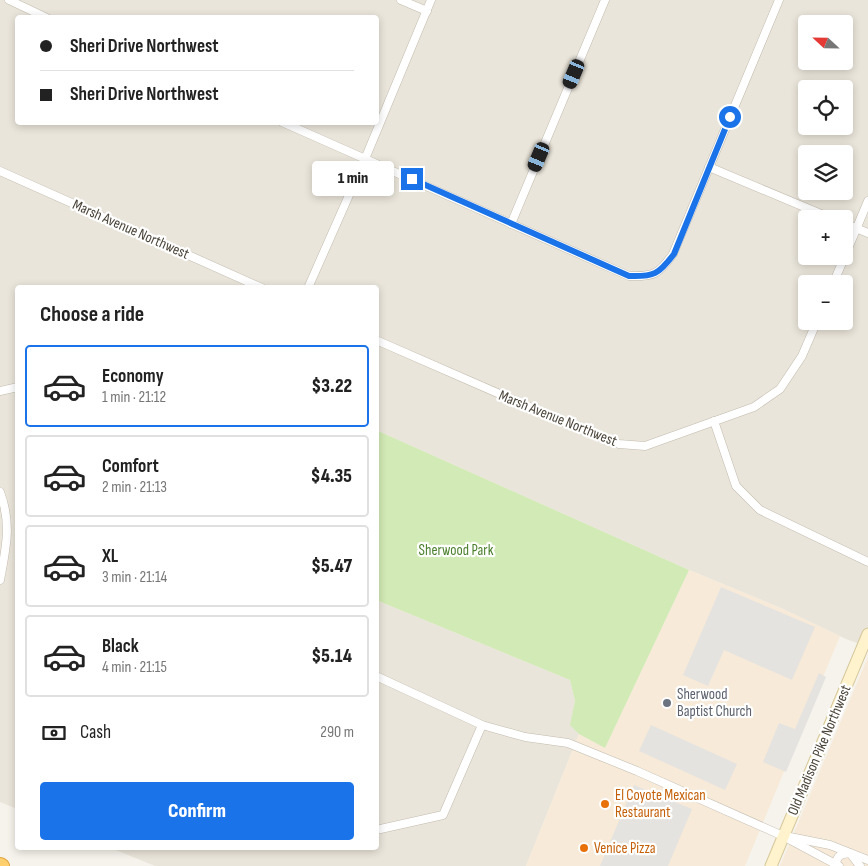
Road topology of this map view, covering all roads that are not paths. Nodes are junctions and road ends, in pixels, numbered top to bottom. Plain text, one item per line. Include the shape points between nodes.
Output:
1 (9, 0) edge
2 (401, 0) edge
3 (431, 0) edge
4 (605, 0) edge
5 (779, 0) edge
6 (427, 11) junction
7 (41, 15) edge
8 (379, 124) edge
9 (289, 125) edge
10 (378, 125) edge
11 (364, 159) junction
12 (709, 167) junction
13 (0, 171) edge
14 (868, 201) edge
15 (812, 210) edge
16 (511, 224) junction
17 (853, 227) edge
18 (856, 228) junction
19 (868, 233) edge
20 (837, 275) edge
21 (255, 285) edge
22 (309, 285) edge
23 (813, 330) edge
24 (379, 341) edge
25 (15, 388) edge
26 (0, 391) edge
27 (714, 420) junction
28 (0, 492) edge
29 (868, 562) edge
30 (0, 580) edge
31 (868, 634) edge
32 (379, 677) edge
33 (482, 725) junction
34 (379, 829) edge
35 (783, 836) junction
36 (850, 853) junction
37 (868, 860) edge
38 (837, 865) edge
39 (771, 866) edge
40 (860, 866) edge

1 - 7 street
2 - 6 street
3 - 6 street
4 - 16 street
5 - 12 street
6 - 8 street
9 - 11 street
10 - 11 street
11 - 16 street
11 - 22 street
12 - 15 street
12 - 16 street via 674,254 662,269 647,277 629,276
13 - 21 street, Marsh Avenue Northwest
14 - 18 street
17 - 18 street
18 - 19 street
18 - 20 street
23 - 27 street, Marsh Avenue Northwest via 802,356 780,389 754,407
24 - 27 street, Marsh Avenue Northwest via 619,444 645,446
25 - 26 street
27 - 29 street via 736,486 760,510
28 - 30 street via 5,505 8,536
31 - 35 main road, Old Madison Pike Northwest
32 - 33 street
33 - 34 street via 443,815
33 - 35 street via 525,737 568,743
35 - 36 street via 830,845
35 - 38 street
35 - 39 main road, Old Madison Pike Northwest
36 - 37 street
36 - 38 street via 840,855 836,859
36 - 40 street

